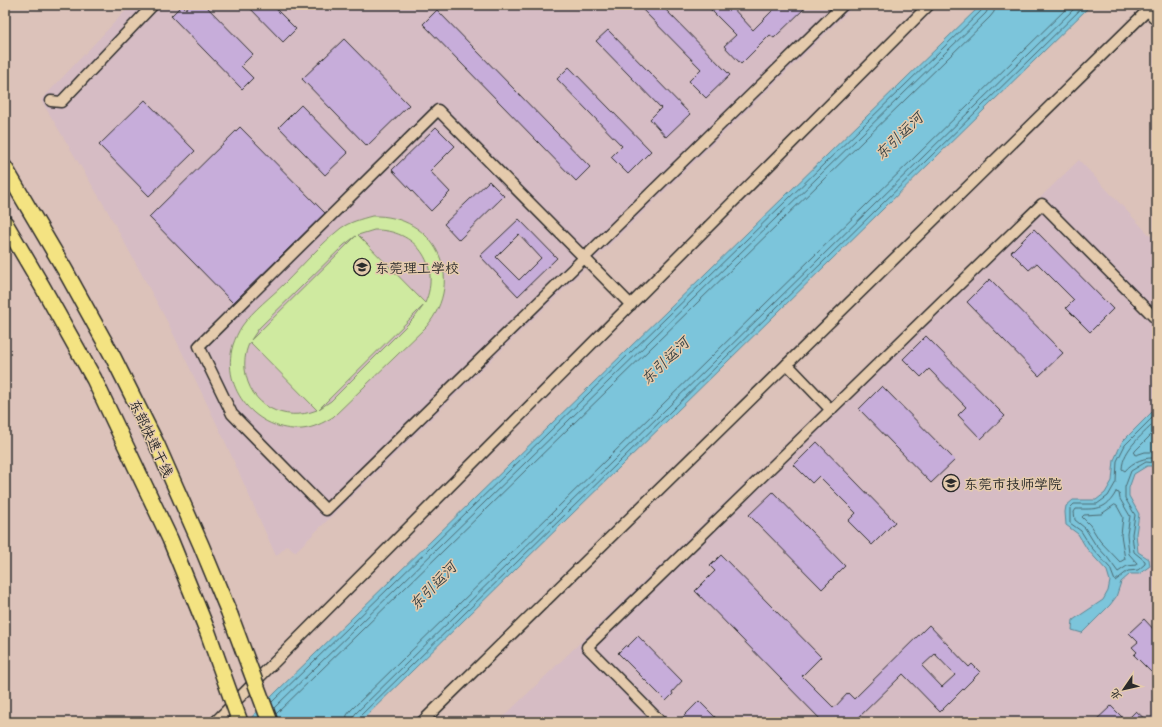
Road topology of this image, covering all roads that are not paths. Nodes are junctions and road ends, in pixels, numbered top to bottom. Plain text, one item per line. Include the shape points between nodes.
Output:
1 (153, 5) edge
2 (843, 5) edge
3 (929, 5) edge
4 (1148, 6) edge
5 (1157, 21) edge
6 (51, 101) dead end
7 (5, 168) edge
8 (5, 223) edge
9 (584, 258) junction
10 (630, 305) junction
11 (1157, 320) edge
12 (787, 364) junction
13 (831, 410) junction
14 (215, 722) edge
15 (240, 722) edge
16 (270, 722) edge
17 (422, 722) edge
18 (661, 722) edge

1 - 6 street via 61,102
2 - 9 street
3 - 10 street
4 - 5 street
4 - 12 street
7 - 16 highway, 东部快速干线, bridge via 113,356 156,445 230,615
8 - 15 highway, 东部快速干线, bridge via 94,379 170,539 207,630
9 - 9 street via 438,110 199,346 232,414 326,510
9 - 10 street
10 - 14 street
11 - 13 street via 1042,204
12 - 13 street
12 - 17 street
13 - 18 street via 587,647

